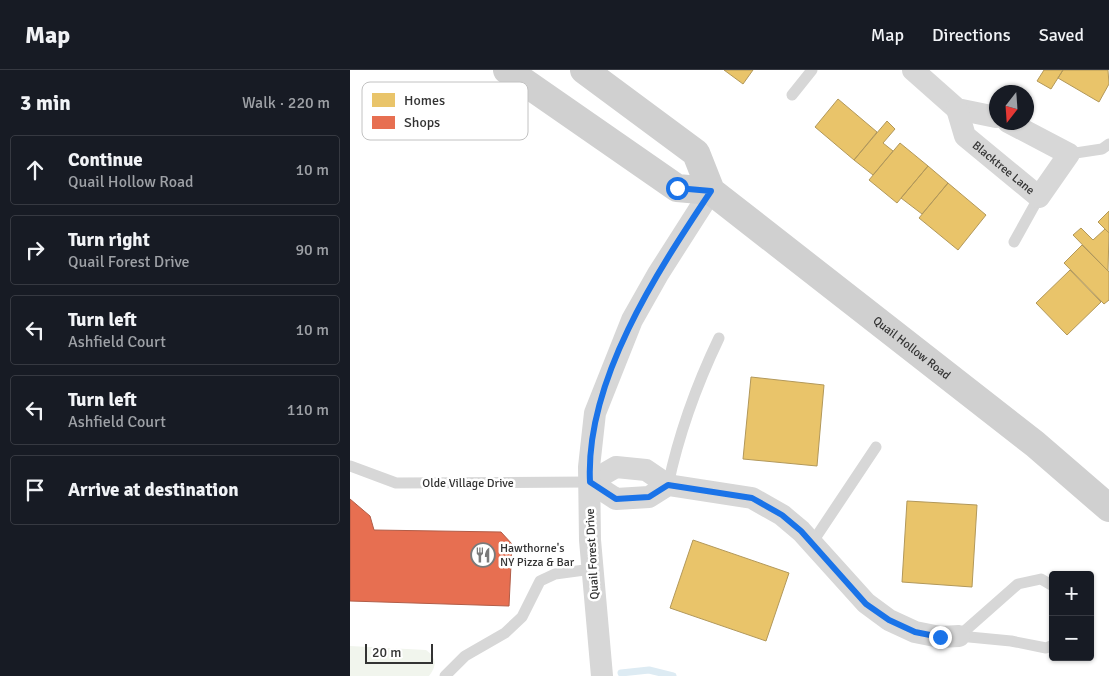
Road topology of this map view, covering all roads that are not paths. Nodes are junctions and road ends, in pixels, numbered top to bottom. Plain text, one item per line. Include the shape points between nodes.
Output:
1 (508, 70) edge
2 (584, 70) edge
3 (812, 70) edge
4 (913, 70) edge
5 (525, 82) edge
6 (528, 84) edge
7 (792, 95) dead end
8 (957, 109) junction
9 (989, 116) edge
10 (1023, 130) edge
11 (1109, 144) edge
12 (1069, 154) junction
13 (711, 191) junction
14 (1039, 197) junction
15 (1014, 242) dead end
16 (718, 338) dead end
17 (876, 447) dead end
18 (350, 466) edge
19 (590, 482) junction
20 (668, 485) junction
21 (1109, 508) edge
22 (812, 544) junction
23 (592, 569) junction
24 (1049, 584) edge
25 (959, 636) junction
26 (1049, 647) edge
27 (445, 676) edge
28 (602, 676) edge

1 - 5 main road
2 - 13 main road via 696,153
3 - 7 lane
4 - 8 street
6 - 13 main road via 677,188
8 - 9 street
8 - 14 street, Blacktree Lane via 965,136
10 - 12 street
11 - 12 lane via 1102,149
12 - 14 street, Blacktree Lane
13 - 19 street, Quail Forest Drive via 632,320 595,413
13 - 21 main road, Quail Hollow Road via 1035,444
14 - 15 lane
16 - 20 lane via 677,443
17 - 22 lane
18 - 19 lane, Olde Village Drive via 396,483
19 - 20 street via 616,499 649,497
19 - 20 street via 616,467 646,470
19 - 23 street, Quail Forest Drive
20 - 22 street via 752,498 782,515
22 - 25 street via 866,604 889,620 915,632 940,637
23 - 27 lane via 555,574 540,581 522,617 505,632 465,656
23 - 28 street, Quail Forest Drive
24 - 25 lane via 1041,579 1018,584
25 - 26 lane

